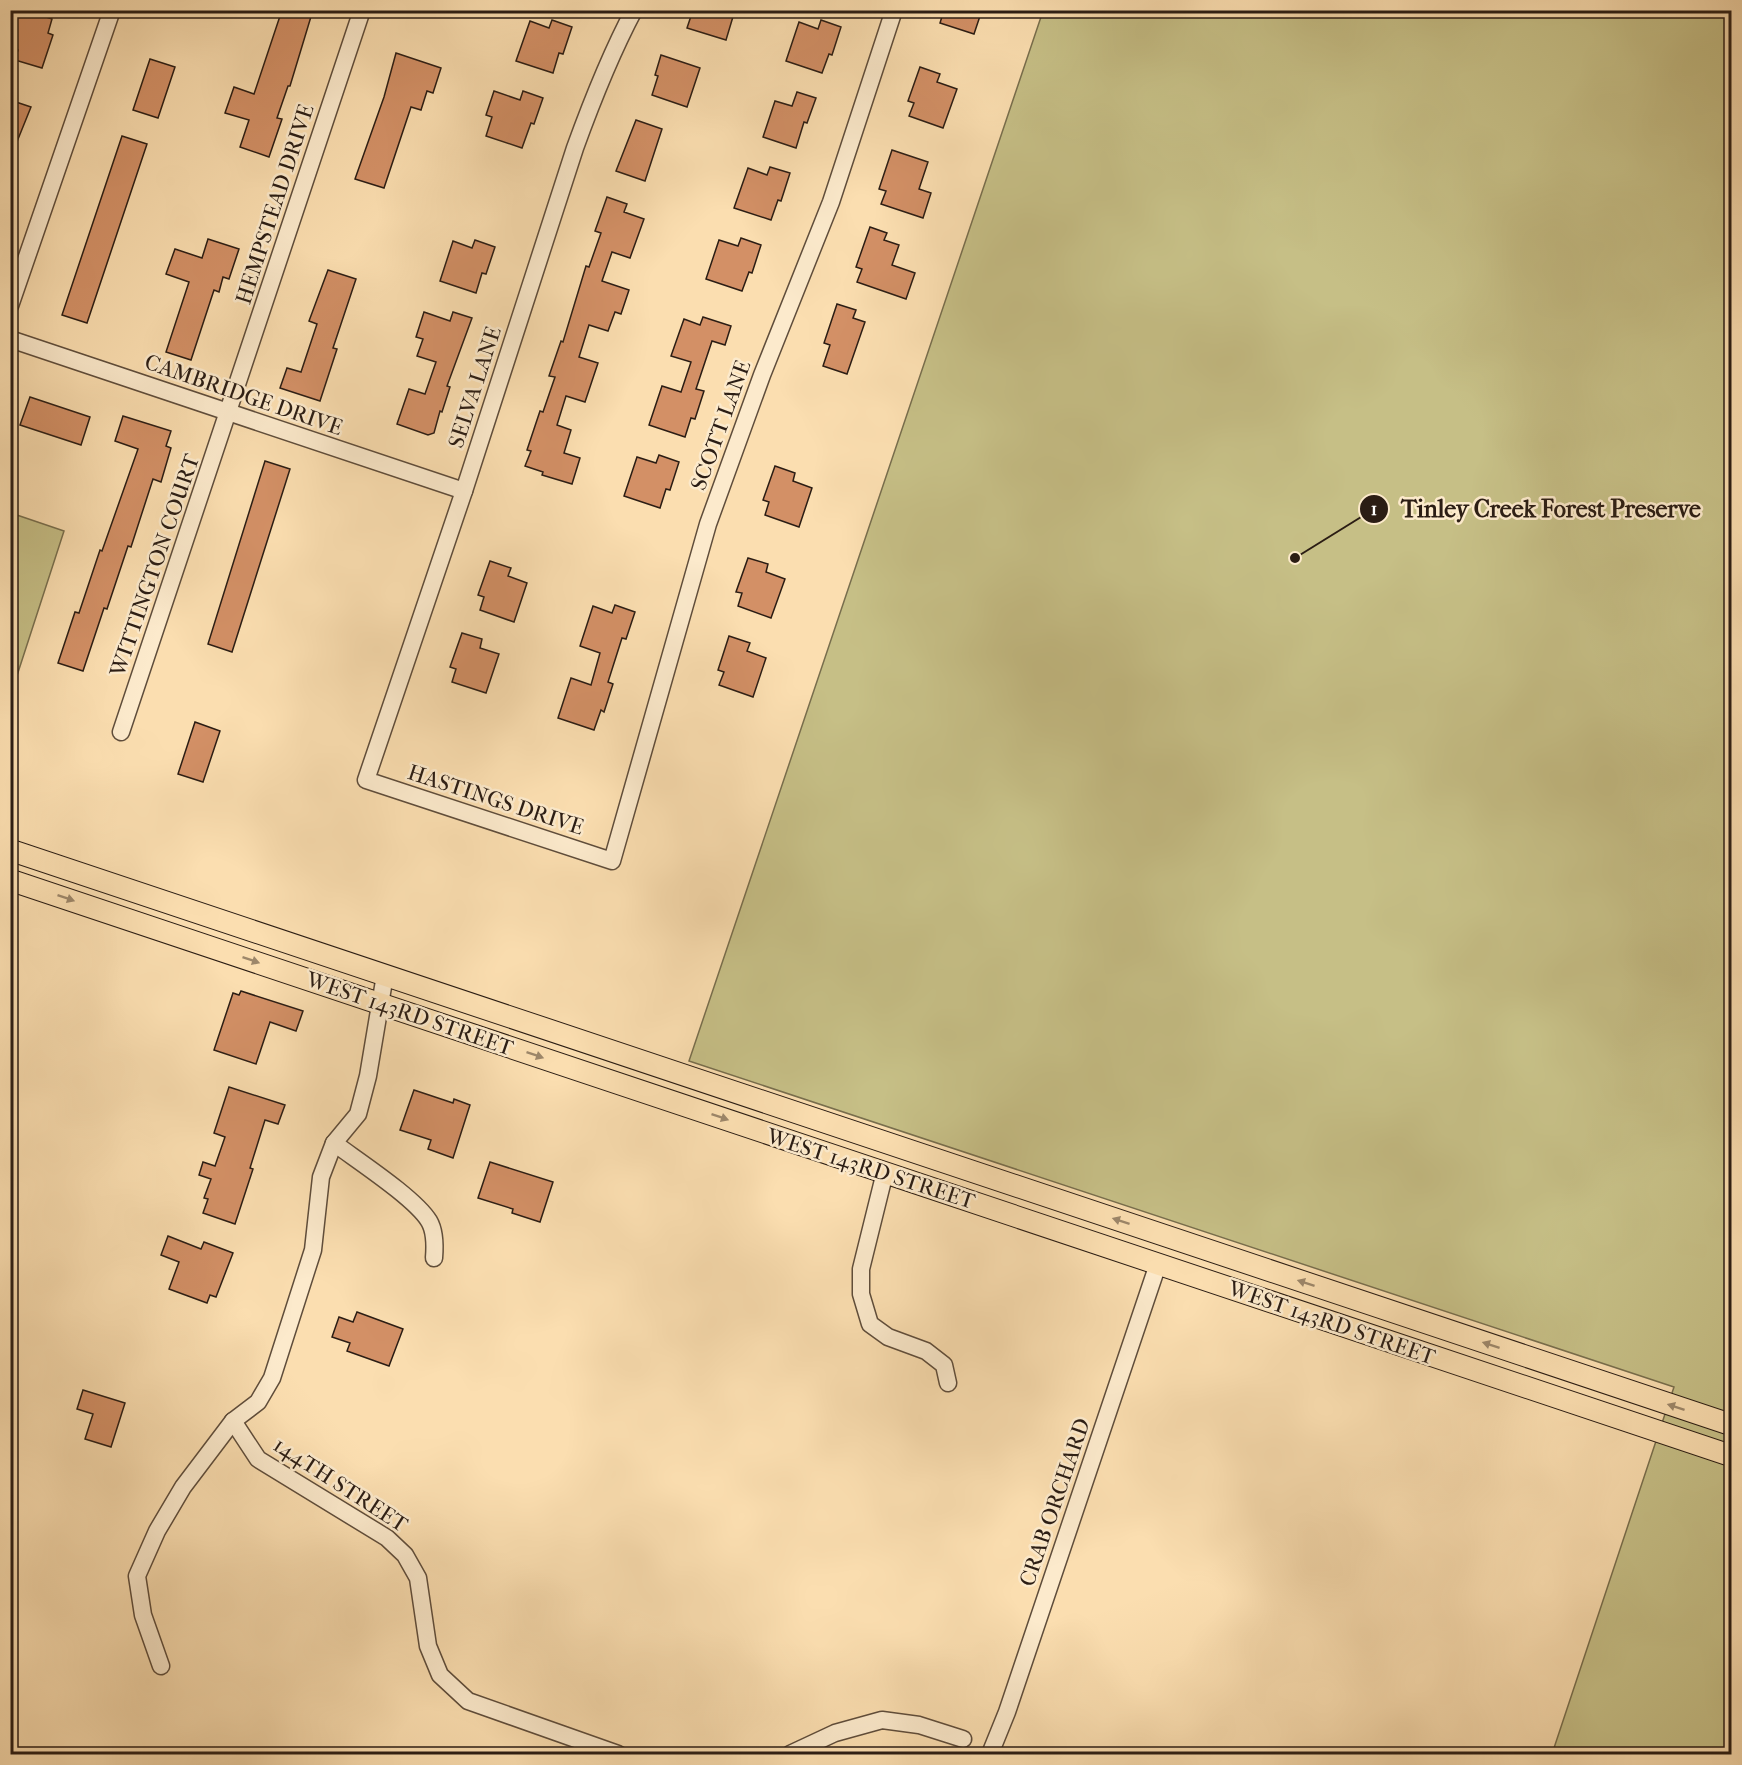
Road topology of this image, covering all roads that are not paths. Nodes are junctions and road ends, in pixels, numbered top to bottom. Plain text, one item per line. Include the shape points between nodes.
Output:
1 (112, 10) edge
2 (362, 10) edge
3 (634, 10) edge
4 (894, 10) edge
5 (10, 306) edge
6 (10, 339) edge
7 (229, 412) junction
8 (464, 491) junction
9 (121, 732) dead end
10 (366, 780) joint
11 (10, 850) edge
12 (612, 861) joint
13 (10, 880) edge
14 (385, 975) junction
15 (380, 1003) junction
16 (334, 1143) junction
17 (885, 1172) junction
18 (435, 1258) dead end
19 (1158, 1264) junction
20 (948, 1383) dead end
21 (233, 1421) junction
22 (1731, 1425) edge
23 (1731, 1456) edge
24 (161, 1666) dead end
25 (963, 1739) dead end
26 (618, 1755) edge
27 (790, 1755) edge
28 (990, 1755) edge

1 - 5 street
2 - 7 street, HEMPSTEAD DRIVE
3 - 8 street, SELVA LANE via 575,148
4 - 12 street, SCOTT LANE via 831,202 708,524
6 - 7 street, CAMBRIDGE DRIVE
7 - 8 street, CAMBRIDGE DRIVE
7 - 9 street, WITTINGTON COURT
8 - 10 street, SELVA LANE
10 - 12 street, HASTINGS DRIVE
11 - 14 main road, WEST 143RD STREET
13 -> 15 main road, WEST 143RD STREET
14 - 15 street
22 -> 14 main road, WEST 143RD STREET
15 - 16 street via 358,1114
15 -> 17 main road, WEST 143RD STREET
16 - 18 street via 410,1200 430,1221
16 - 21 street via 321,1177 313,1250 272,1378 258,1402
17 - 19 main road, WEST 143RD STREET
17 - 20 street via 861,1269 861,1294 870,1324 888,1337 926,1351 944,1365
19 - 23 main road, WEST 143RD STREET
19 - 28 street, CRAB ORCHARD
21 - 24 street via 183,1487 137,1576 143,1615
21 - 26 street, 144TH STREET via 258,1459 387,1538 405,1555 418,1578 428,1646 440,1676 468,1701
25 - 27 street via 919,1725 882,1720 835,1733

